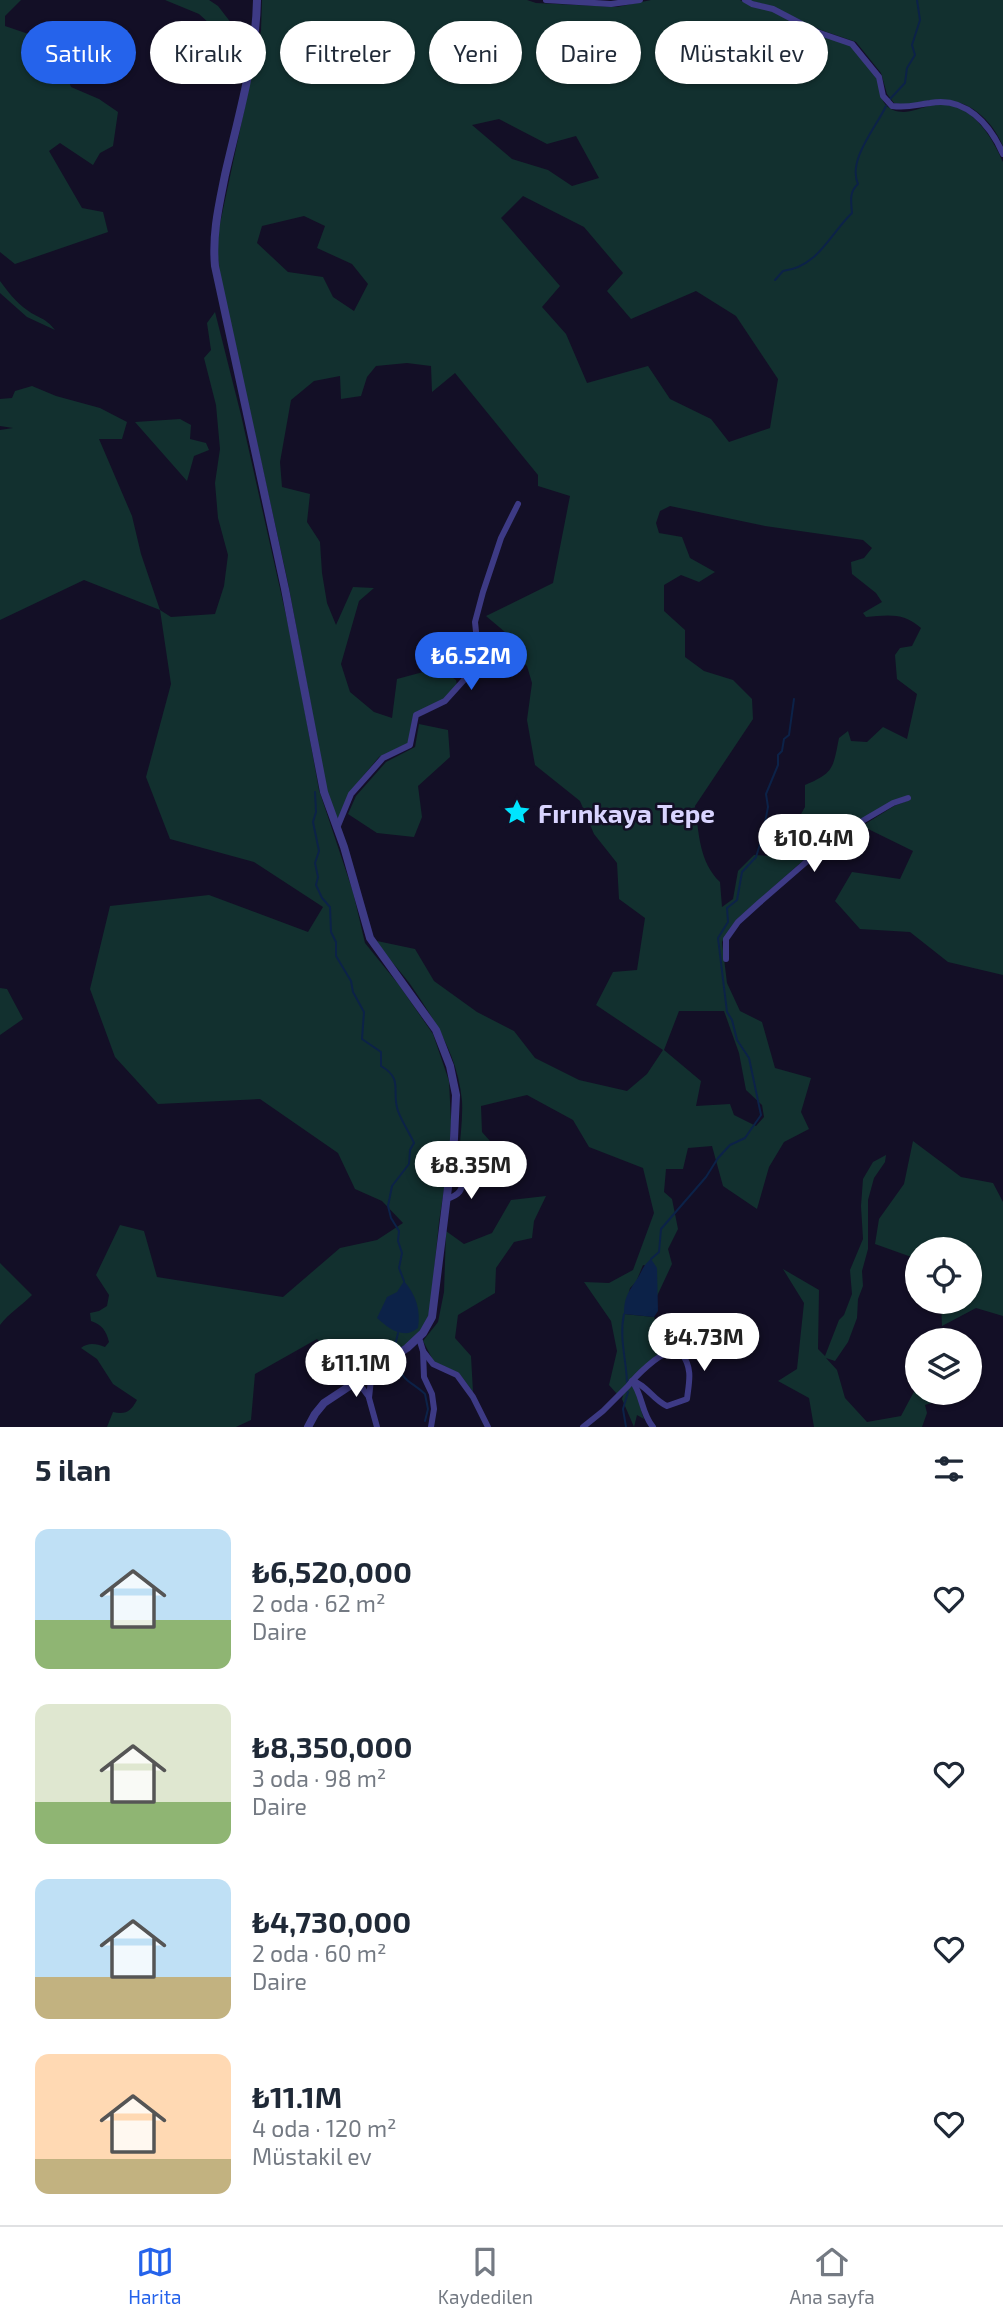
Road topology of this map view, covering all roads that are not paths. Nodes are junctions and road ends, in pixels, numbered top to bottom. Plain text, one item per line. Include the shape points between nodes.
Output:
1 (257, 0) edge
2 (546, 0) edge
3 (640, 0) edge
4 (745, 0) edge
5 (1003, 154) edge
6 (518, 504) dead end
7 (908, 798) dead end
8 (337, 828) junction
9 (726, 959) dead end
10 (464, 1176) dead end
11 (446, 1199) junction
12 (419, 1338) junction
13 (423, 1351) junction
14 (372, 1370) junction
15 (632, 1381) junction
16 (352, 1383) junction
17 (369, 1398) junction
18 (308, 1427) edge
19 (377, 1427) edge
20 (431, 1427) edge
21 (488, 1427) edge
22 (583, 1427) edge
23 (653, 1427) edge

1 - 8 street via 251,52 216,220 215,265 321,779
2 - 3 street via 611,5
4 - 5 street via 852,44 879,77 883,96 892,106 953,102 979,116
6 - 8 street via 483,592 475,622 478,651 473,670 444,701 416,715 410,745 383,758 351,794
7 - 9 street via 835,836 760,902 726,939
8 - 11 street via 370,938 432,1024 450,1066 456,1114
10 - 11 street via 457,1196
11 - 12 street via 434,1311
12 - 13 street
12 - 14 street
13 - 20 street via 424,1377 434,1409
13 - 21 street via 433,1364 457,1375
14 - 16 street
14 - 17 street
15 - 15 street via 667,1406 687,1399 689,1363 682,1354 670,1352
15 - 22 street
15 - 23 street
16 - 17 street
16 - 18 street via 324,1404
17 - 19 street

